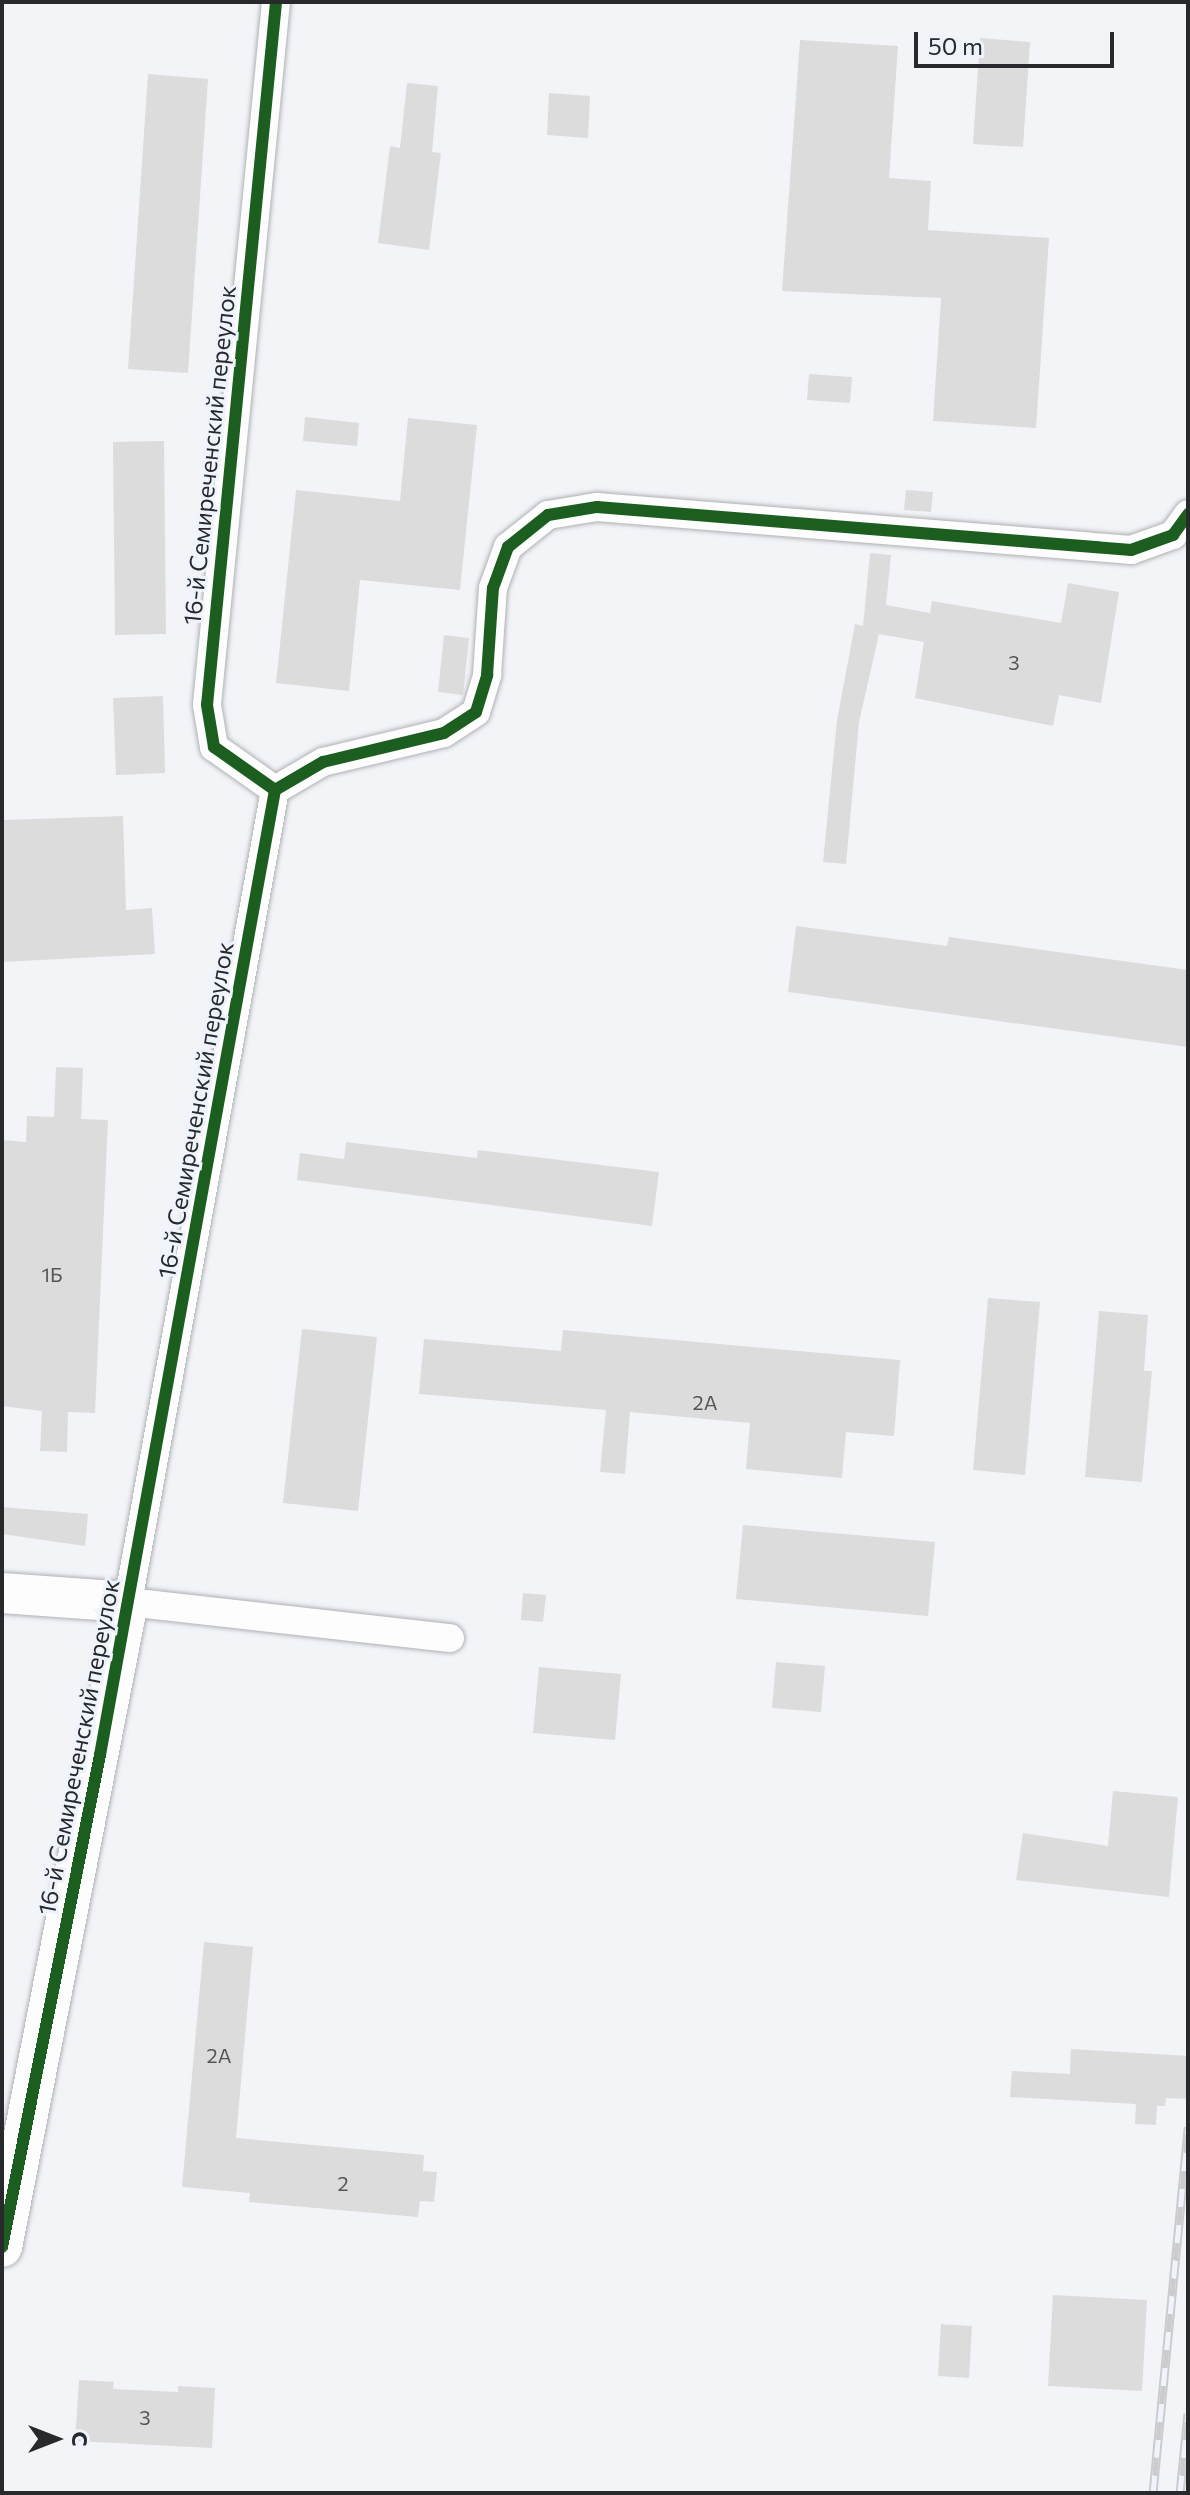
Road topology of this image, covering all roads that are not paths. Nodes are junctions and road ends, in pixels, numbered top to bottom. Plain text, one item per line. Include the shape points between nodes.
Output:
1 (276, 2) edge
2 (1188, 514) edge
3 (275, 790) junction
4 (2, 1593) edge
5 (128, 1602) junction
6 (450, 1638) dead end
7 (2, 2247) edge

1 - 3 street, 16-й Семиреченский переулок via 207,705 214,747
2 - 3 street via 1173,535 1131,550 597,507 548,515 508,547 493,588 487,675 476,712 444,733 323,762
3 - 5 street, 16-й Семиреченский переулок
4 - 5 street
5 - 6 street
5 - 7 street, 16-й Семиреченский переулок

